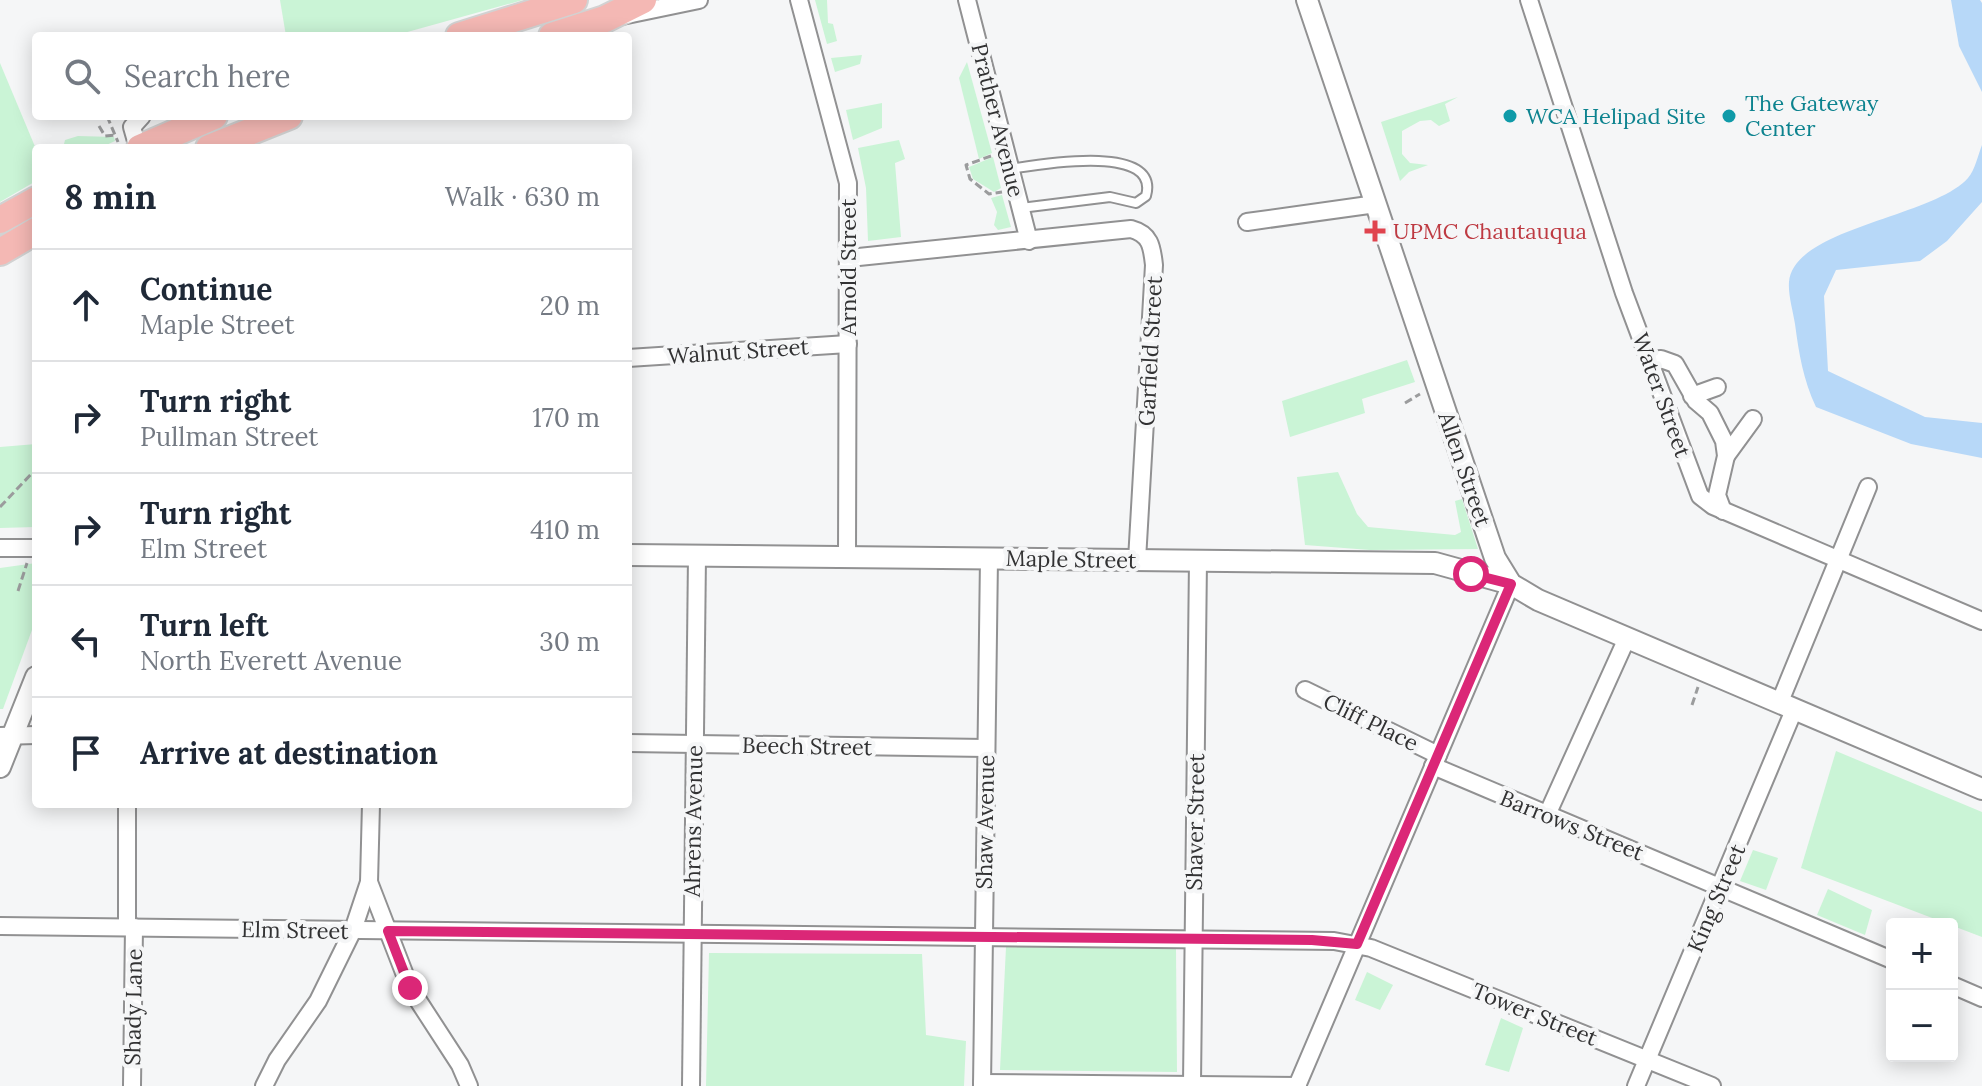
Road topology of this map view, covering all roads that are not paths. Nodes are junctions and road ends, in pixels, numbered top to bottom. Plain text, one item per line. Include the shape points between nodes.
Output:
1 (574, 0) edge
2 (643, 0) edge
3 (699, 0) edge
4 (799, 0) edge
5 (967, 0) edge
6 (1307, 0) edge
7 (1529, 0) edge
8 (605, 19) junction
9 (472, 32) edge
10 (564, 32) edge
11 (138, 120) edge
12 (203, 120) edge
13 (279, 120) edge
14 (132, 144) edge
15 (137, 144) edge
16 (219, 144) edge
17 (1010, 169) junction
18 (1376, 204) junction
19 (1021, 208) junction
20 (18, 210) edge
21 (1247, 222) dead end
22 (32, 229) edge
23 (32, 235) edge
24 (1029, 241) junction
25 (0, 252) edge
26 (849, 258) junction
27 (848, 344) junction
28 (632, 358) edge
29 (1649, 360) junction
30 (1717, 387) dead end
31 (1692, 396) junction
32 (1753, 419) dead end
33 (1726, 456) junction
34 (1868, 487) dead end
35 (1723, 511) junction
36 (0, 548) edge
37 (32, 548) edge
38 (847, 548) junction
39 (632, 555) edge
40 (697, 556) junction
41 (989, 558) junction
42 (1137, 560) junction
43 (1198, 560) junction
44 (1838, 560) junction
45 (1511, 584) junction
46 (1982, 621) edge
47 (1627, 638) junction
48 (1305, 690) dead end
49 (32, 691) edge
50 (1786, 707) junction
51 (19, 735) edge
52 (632, 743) edge
53 (695, 744) junction
54 (986, 748) junction
55 (1435, 760) junction
56 (0, 767) edge
57 (1982, 789) edge
58 (127, 808) edge
59 (371, 808) edge
60 (1547, 815) junction
61 (369, 882) junction
62 (1721, 888) junction
63 (0, 926) edge
64 (130, 927) junction
65 (353, 930) junction
66 (388, 931) junction
67 (692, 936) junction
68 (983, 938) junction
69 (1193, 941) junction
70 (1357, 944) junction
71 (1886, 957) edge
72 (1958, 988) edge
73 (1982, 998) edge
74 (1648, 1060) junction
75 (1192, 1083) junction
76 (982, 1084) edge
77 (132, 1086) edge
78 (264, 1086) edge
79 (469, 1086) edge
80 (691, 1086) edge
81 (1297, 1086) edge
82 (1636, 1086) edge
83 (1712, 1086) edge

1 - 9 highway
2 - 8 highway
3 - 8 street
4 - 26 street, Arnold Street via 848,183
5 - 17 street, Prather Avenue
6 - 18 street, Allen Street
7 - 29 street, Water Street
8 - 10 highway
11 - 14 street via 132,127
12 - 15 highway
13 - 16 highway
17 - 19 street, Prather Avenue
17 - 19 lane via 1117,160 1147,184 1146,196 1136,203 1110,197
18 - 21 street
18 - 45 street, Allen Street via 1495,558
19 - 24 street, Prather Avenue
20 - 22 street
23 - 25 highway
24 - 26 street
24 - 42 street, Garfield Street via 1131,229 1151,243
26 - 27 street, Arnold Street
27 - 28 street, Walnut Street
27 - 38 street, Arnold Street
29 - 31 street via 1675,364
29 - 35 street, Water Street via 1700,496
30 - 31 street
31 - 33 street via 1718,426
32 - 33 street
33 - 35 street via 1717,495
34 - 44 street, King Street
35 - 44 street, Water Street
36 - 37 street
38 - 40 street, Maple Street
38 - 41 street, Maple Street
39 - 40 street, Maple Street
40 - 53 street, Ahrens Avenue
41 - 42 street, Maple Street
41 - 54 street, Shaw Avenue
42 - 43 street, Maple Street
43 - 45 street, Maple Street via 1435,563
43 - 69 street, Shaver Street
44 - 46 street, Water Street
44 - 50 street, King Street
45 - 47 street
45 - 55 street
47 - 50 street
47 - 60 street
48 - 55 street, Cliff Place
49 - 51 street
50 - 57 street
50 - 62 street, King Street
51 - 56 street
52 - 53 street, Beech Street
53 - 54 street, Beech Street
53 - 67 street, Ahrens Avenue
54 - 68 street, Shaw Avenue
55 - 60 street, Barrows Street
55 - 70 street
58 - 64 street, Shady Lane
59 - 61 street
60 - 62 street, Barrows Street
61 - 65 street
61 - 66 street
62 - 71 street, Barrows Street
62 - 74 street, King Street
63 - 64 street, Elm Street
64 - 65 street, Elm Street
64 - 77 street, Shady Lane
65 - 66 street, Elm Street
65 - 78 street via 318,1001
66 - 67 street, Elm Street
66 - 79 street via 410,988
67 - 68 street, Elm Street
67 - 80 street, Ahrens Avenue
68 - 69 street, Elm Street
68 - 76 street, Shaw Avenue
69 - 70 street, Elm Street
69 - 75 street, Shaver Street
70 - 74 street, Tower Street
70 - 81 street
72 - 73 street
74 - 82 street, King Street
74 - 83 street, Tower Street
75 - 76 street
75 - 81 street

